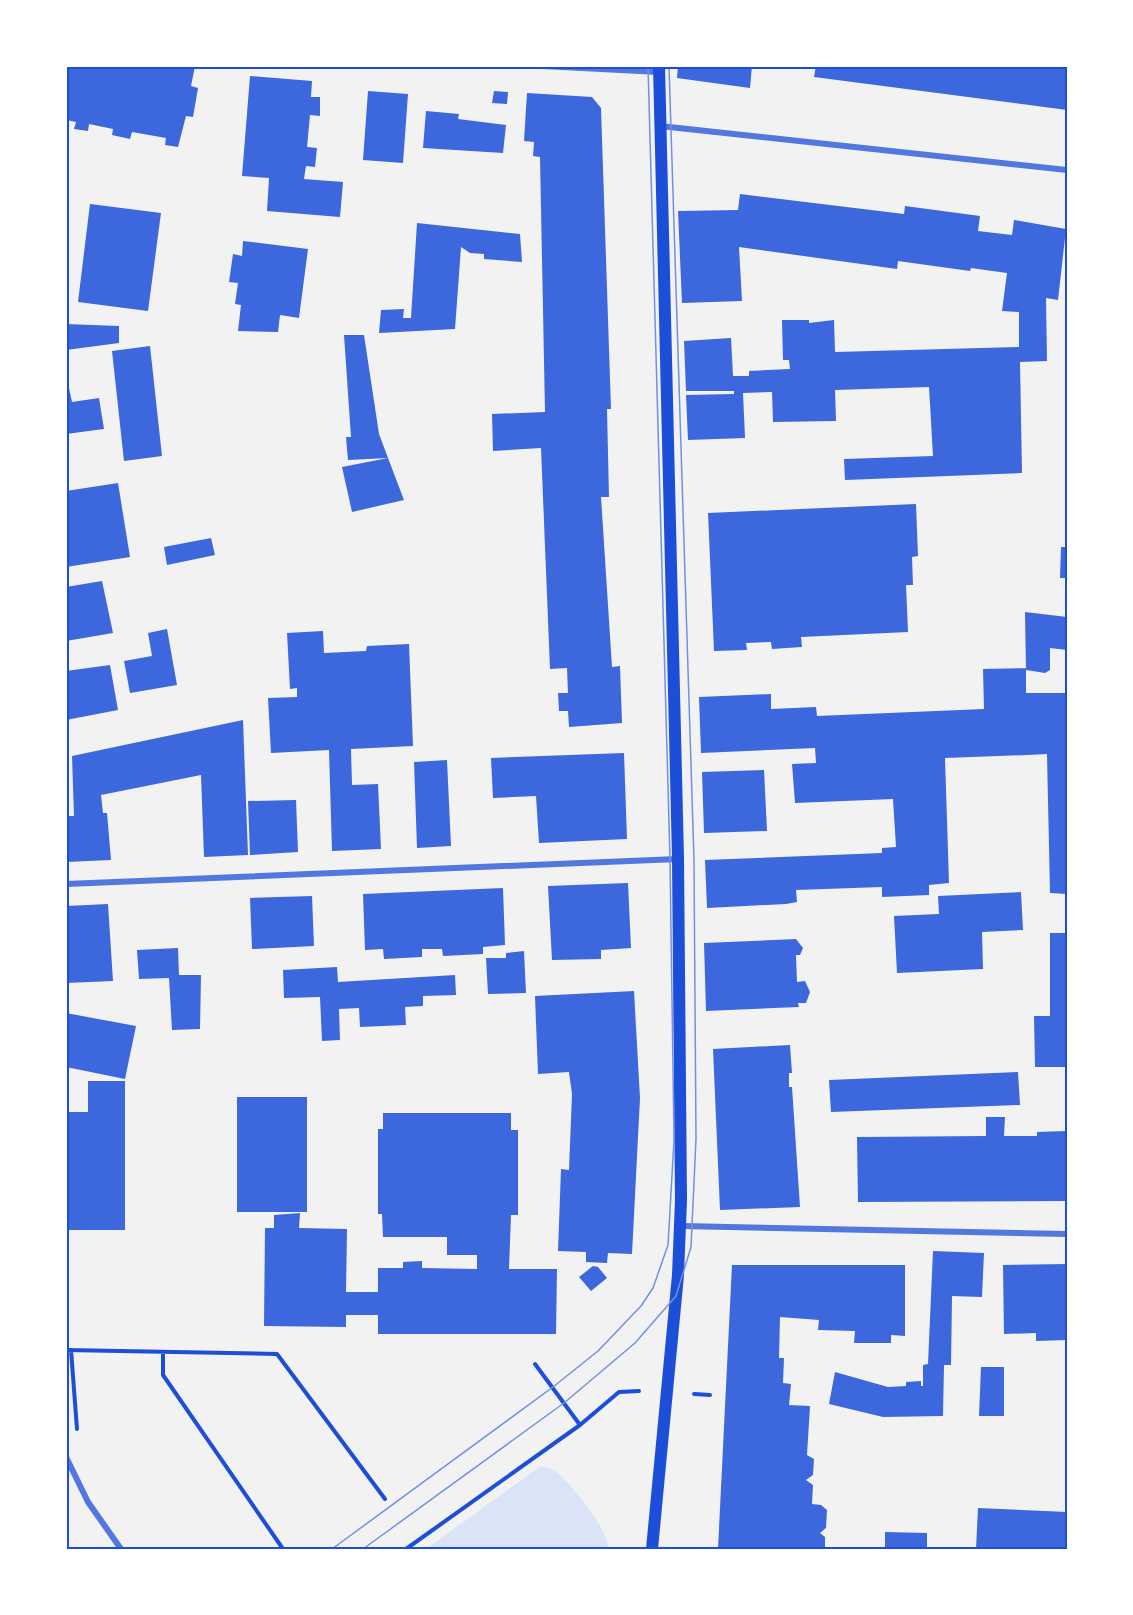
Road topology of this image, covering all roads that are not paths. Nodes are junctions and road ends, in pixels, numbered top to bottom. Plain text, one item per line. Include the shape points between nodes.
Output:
1 (543, 66) edge
2 (659, 69) edge
3 (660, 126) junction
4 (1067, 170) edge
5 (678, 858) junction
6 (66, 884) edge
7 (681, 1226) junction
8 (1067, 1234) edge
9 (66, 1457) edge
10 (122, 1549) edge
11 (652, 1549) edge

1 - 2 street
2 - 3 main road
3 - 4 street
3 - 5 main road
5 - 6 street
5 - 7 main road
7 - 8 street
7 - 11 main road
9 - 10 street via 88,1502

